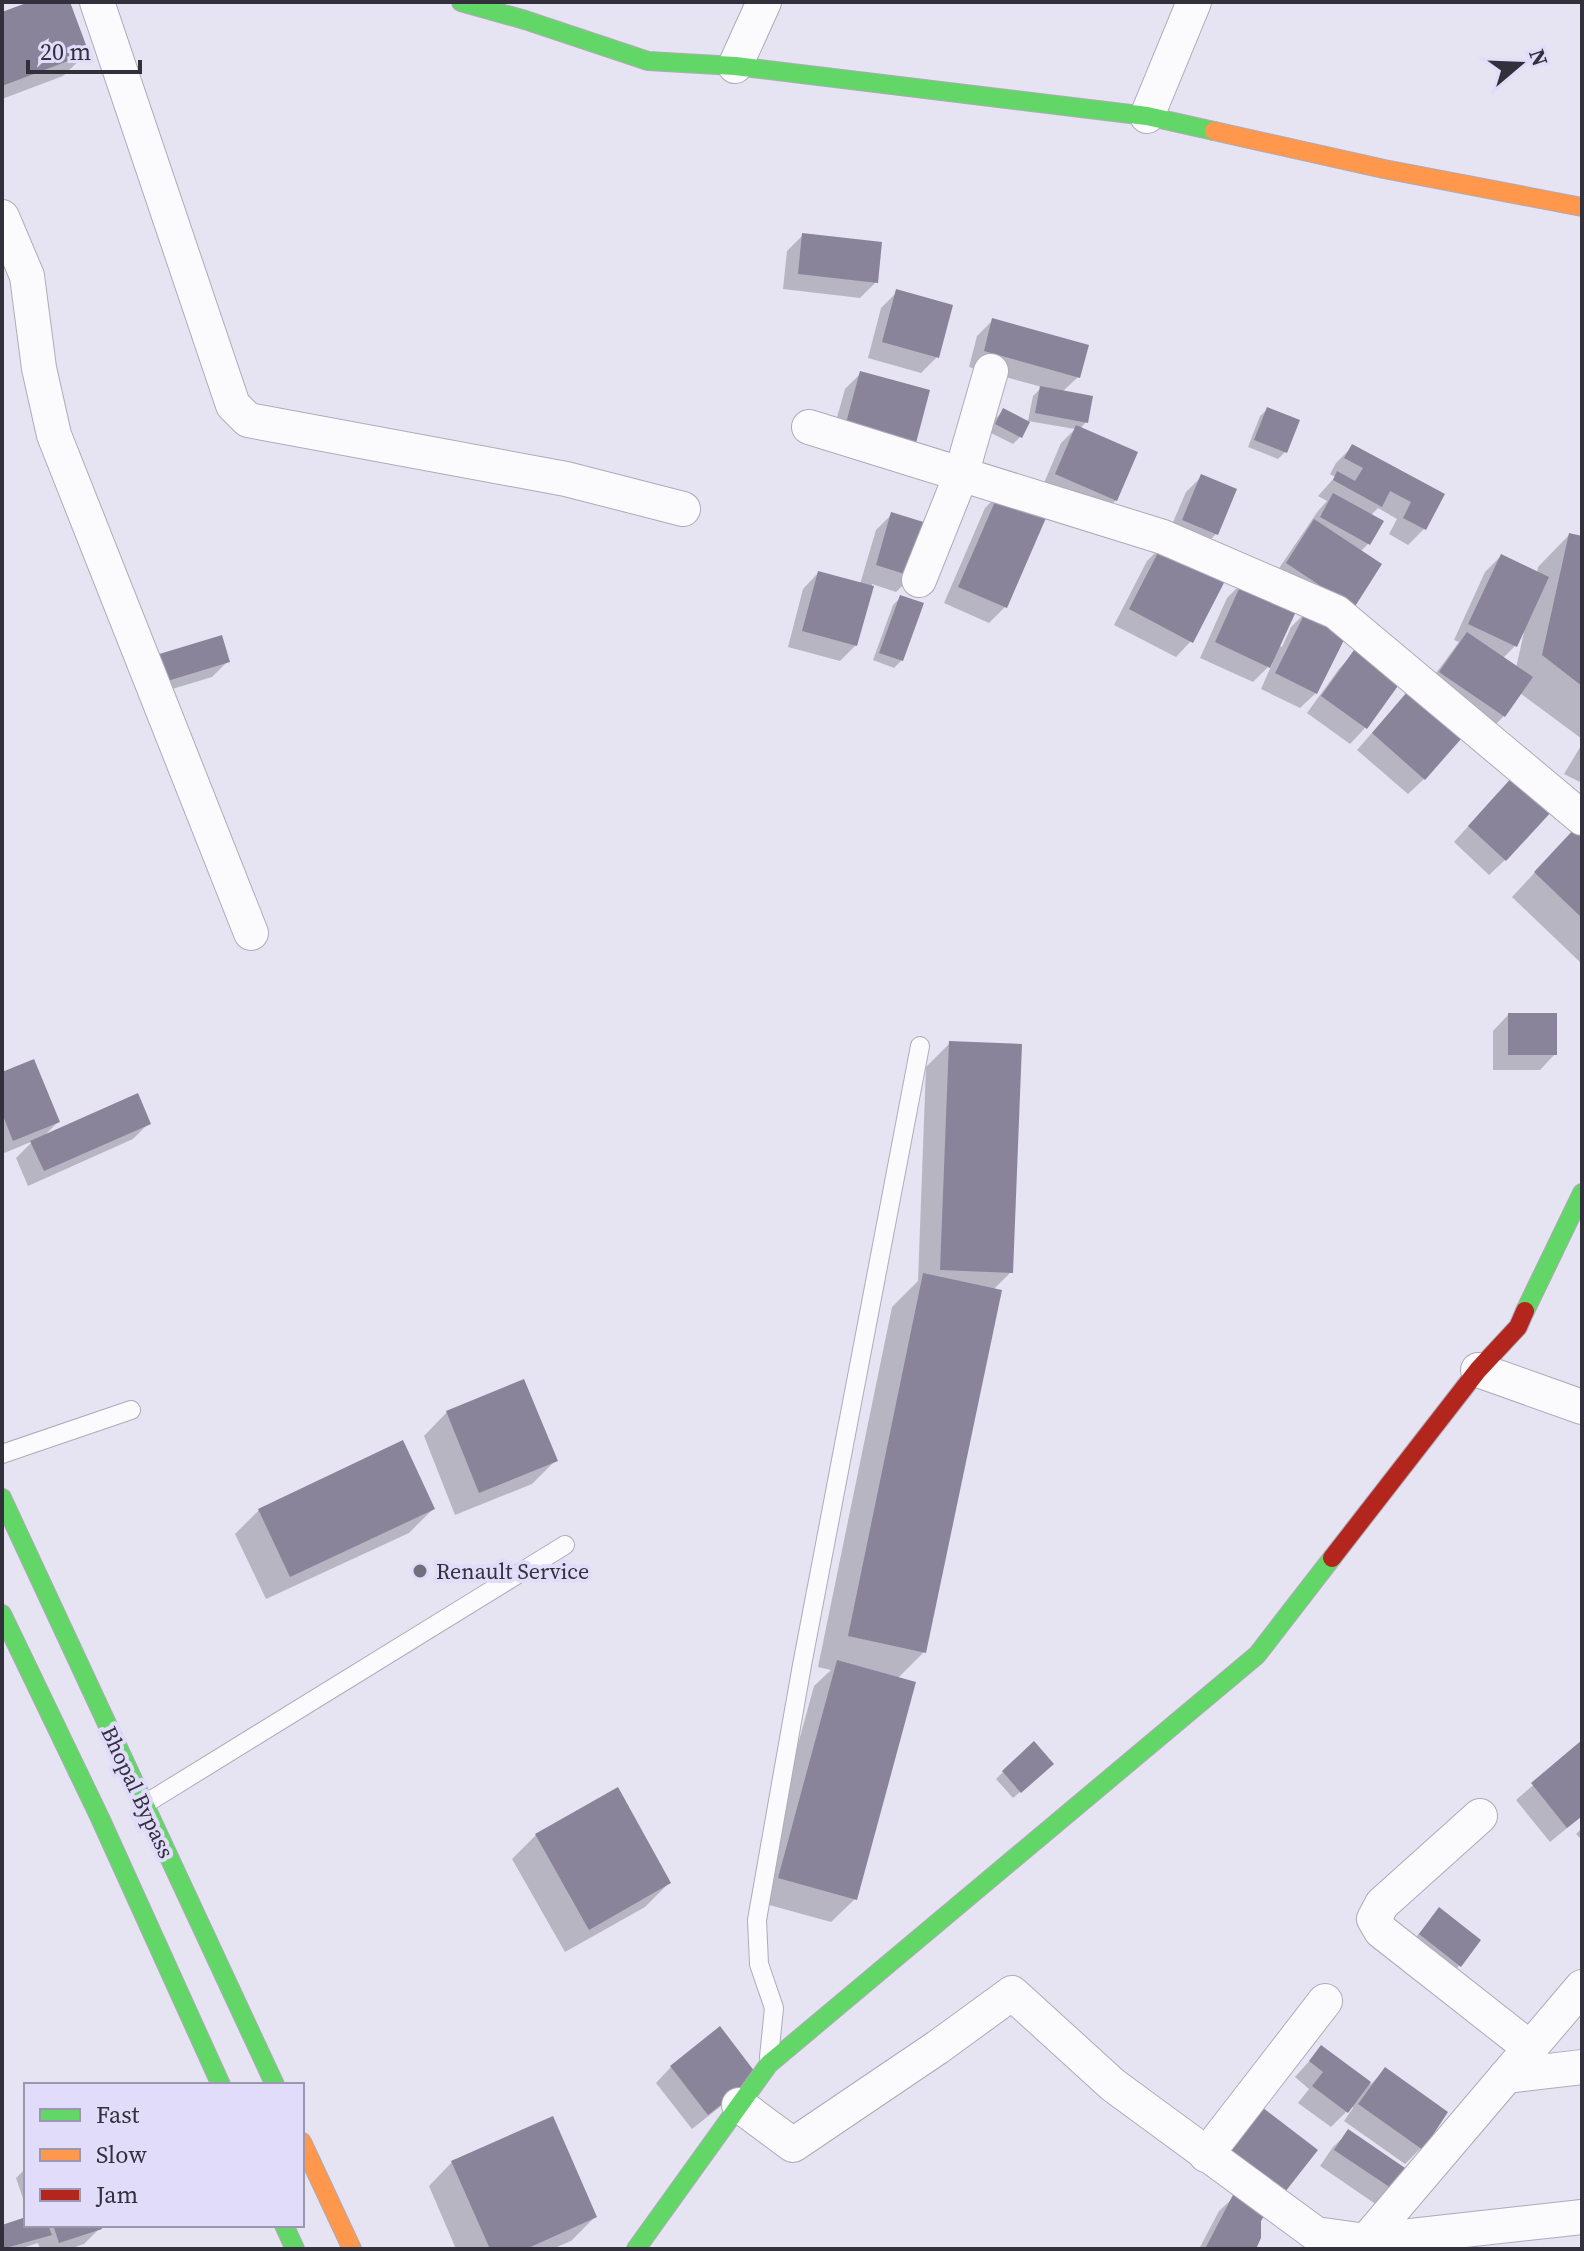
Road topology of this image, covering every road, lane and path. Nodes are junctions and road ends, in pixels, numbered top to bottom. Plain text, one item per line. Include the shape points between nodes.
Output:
1 (97, 2) edge
2 (461, 2) edge
3 (764, 2) edge
4 (1194, 2) edge
5 (523, 11) edge
6 (735, 66) junction
7 (1147, 116) junction
8 (1582, 207) edge
9 (2, 217) edge
10 (991, 371) dead end
11 (809, 427) dead end
12 (961, 475) junction
13 (683, 509) dead end
14 (919, 580) dead end
15 (1582, 818) edge
16 (251, 933) dead end
17 (920, 1046) dead end
18 (1582, 1193) edge
19 (1478, 1370) junction
20 (1582, 1407) edge
21 (131, 1410) dead end
22 (2, 1454) edge
23 (2, 1498) edge
24 (565, 1545) dead end
25 (2, 1614) edge
26 (144, 1805) junction
27 (1480, 1816) dead end
28 (1582, 1987) edge
29 (1325, 2001) dead end
30 (1530, 2048) junction
31 (769, 2064) junction
32 (1582, 2067) edge
33 (1506, 2076) junction
34 (220, 2083) edge
35 (274, 2083) edge
36 (739, 2105) junction
37 (304, 2146) edge
38 (1206, 2155) junction
39 (1582, 2217) edge
40 (285, 2227) edge
41 (1366, 2241) junction
42 (295, 2249) edge
43 (352, 2249) edge
44 (636, 2249) edge

1 - 13 street via 233,405 248,420 566,479
2 - 5 street
3 - 6 street
4 - 7 street
5 - 6 street via 648,61
6 - 7 street
7 - 8 street
9 - 16 street via 27,276 54,435
10 - 12 street
11 - 12 street
12 - 14 street
12 - 15 street via 1163,537 1336,612
17 - 31 lane via 757,1920 759,1964 774,2008
18 - 19 street via 1518,1327
19 - 20 street
19 - 31 street via 1257,1655
21 - 22 lane
23 - 26 street, Bhopal Bypass
24 - 26 lane
25 - 34 street, Bhopal Bypass
26 - 35 street, Bhopal Bypass
27 - 30 street via 1382,1904 1374,1919 1381,1931
28 - 30 street
29 - 38 street
30 - 33 street
31 - 36 street
32 - 33 street
33 - 41 street
36 - 38 street via 793,2145 1012,1993 1113,2085
36 - 44 street
37 - 43 street
38 - 41 street via 1316,2234
39 - 41 street
40 - 42 street

